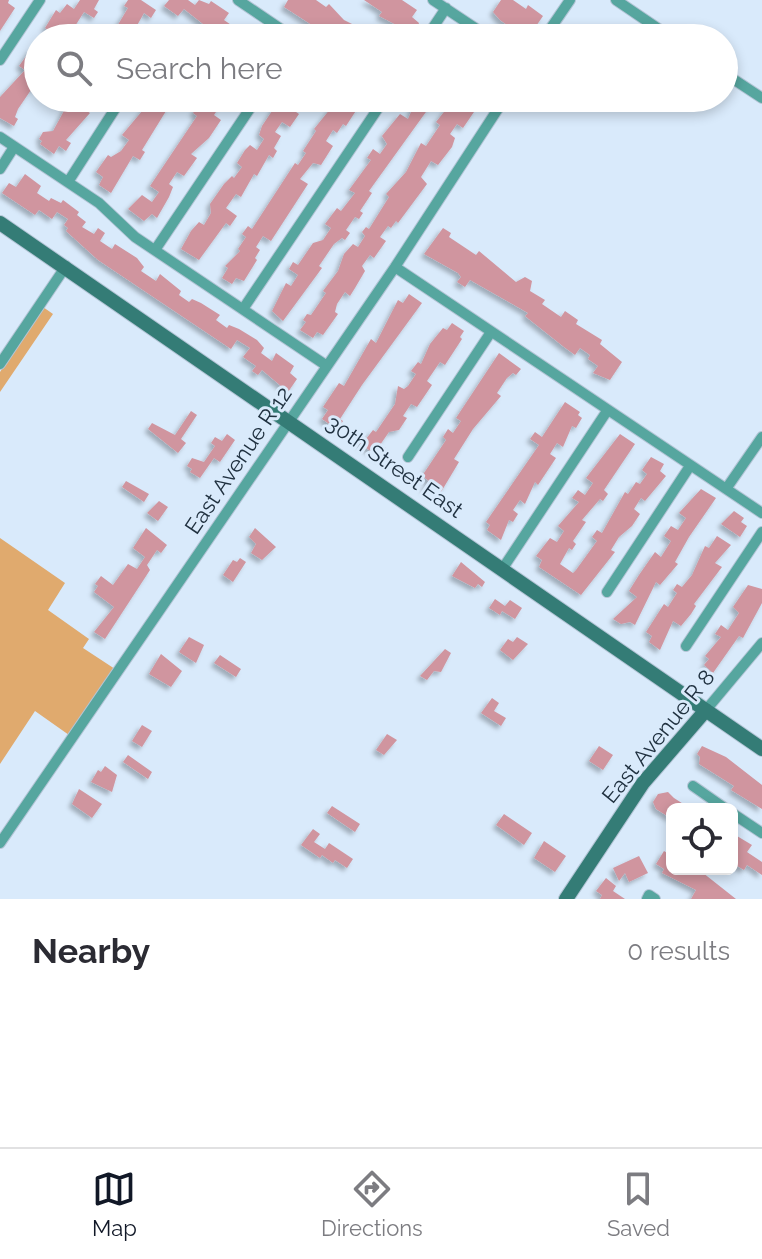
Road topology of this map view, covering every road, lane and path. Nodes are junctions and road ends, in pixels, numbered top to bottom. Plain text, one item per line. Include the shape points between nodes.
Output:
1 (40, 0) edge
2 (238, 0) edge
3 (433, 0) edge
4 (570, 0) edge
5 (616, 0) edge
6 (446, 8) junction
7 (273, 24) edge
8 (435, 24) edge
9 (469, 24) edge
10 (554, 24) edge
11 (651, 24) edge
12 (0, 60) edge
13 (738, 82) edge
14 (762, 98) edge
15 (113, 112) edge
16 (248, 112) edge
17 (376, 112) edge
18 (496, 112) edge
19 (0, 137) edge
20 (14, 147) junction
21 (0, 169) edge
22 (68, 182) junction
23 (0, 223) edge
24 (155, 250) junction
25 (66, 266) junction
26 (395, 267) junction
27 (243, 309) junction
28 (491, 332) junction
29 (0, 364) edge
30 (327, 366) junction
31 (607, 411) junction
32 (289, 420) junction
33 (762, 437) edge
34 (408, 457) dead end
35 (690, 466) junction
36 (726, 489) junction
37 (762, 513) edge
38 (762, 532) edge
39 (503, 568) junction
40 (607, 592) dead end
41 (762, 643) edge
42 (686, 646) dead end
43 (706, 710) junction
44 (762, 749) edge
45 (693, 786) dead end
46 (717, 803) edge
47 (738, 817) edge
48 (762, 833) edge
49 (0, 843) edge
50 (566, 899) edge

1 - 12 street
2 - 7 street
3 - 6 street
4 - 10 street
5 - 11 street
6 - 8 street
6 - 9 street
13 - 14 street
15 - 22 street
16 - 24 street
17 - 27 street
18 - 26 street, East Avenue R 12
19 - 20 street
20 - 21 street
20 - 22 street
22 - 24 street
23 - 25 street, 30th Street East
24 - 27 street
25 - 29 street
25 - 32 street, 30th Street East
26 - 28 street
26 - 30 street, East Avenue R 12
27 - 30 street
28 - 31 street
28 - 34 street
30 - 32 street, East Avenue R 12
31 - 35 street
31 - 39 street
32 - 39 street, 30th Street East
32 - 49 street, East Avenue R 12
33 - 36 street
35 - 36 street
35 - 40 street
36 - 37 street
38 - 42 street
39 - 43 street, 30th Street East
41 - 43 street, East Avenue R 8
43 - 44 street, 30th Street East
43 - 50 street, East Avenue R 8 via 643,783
45 - 46 street
47 - 48 street

